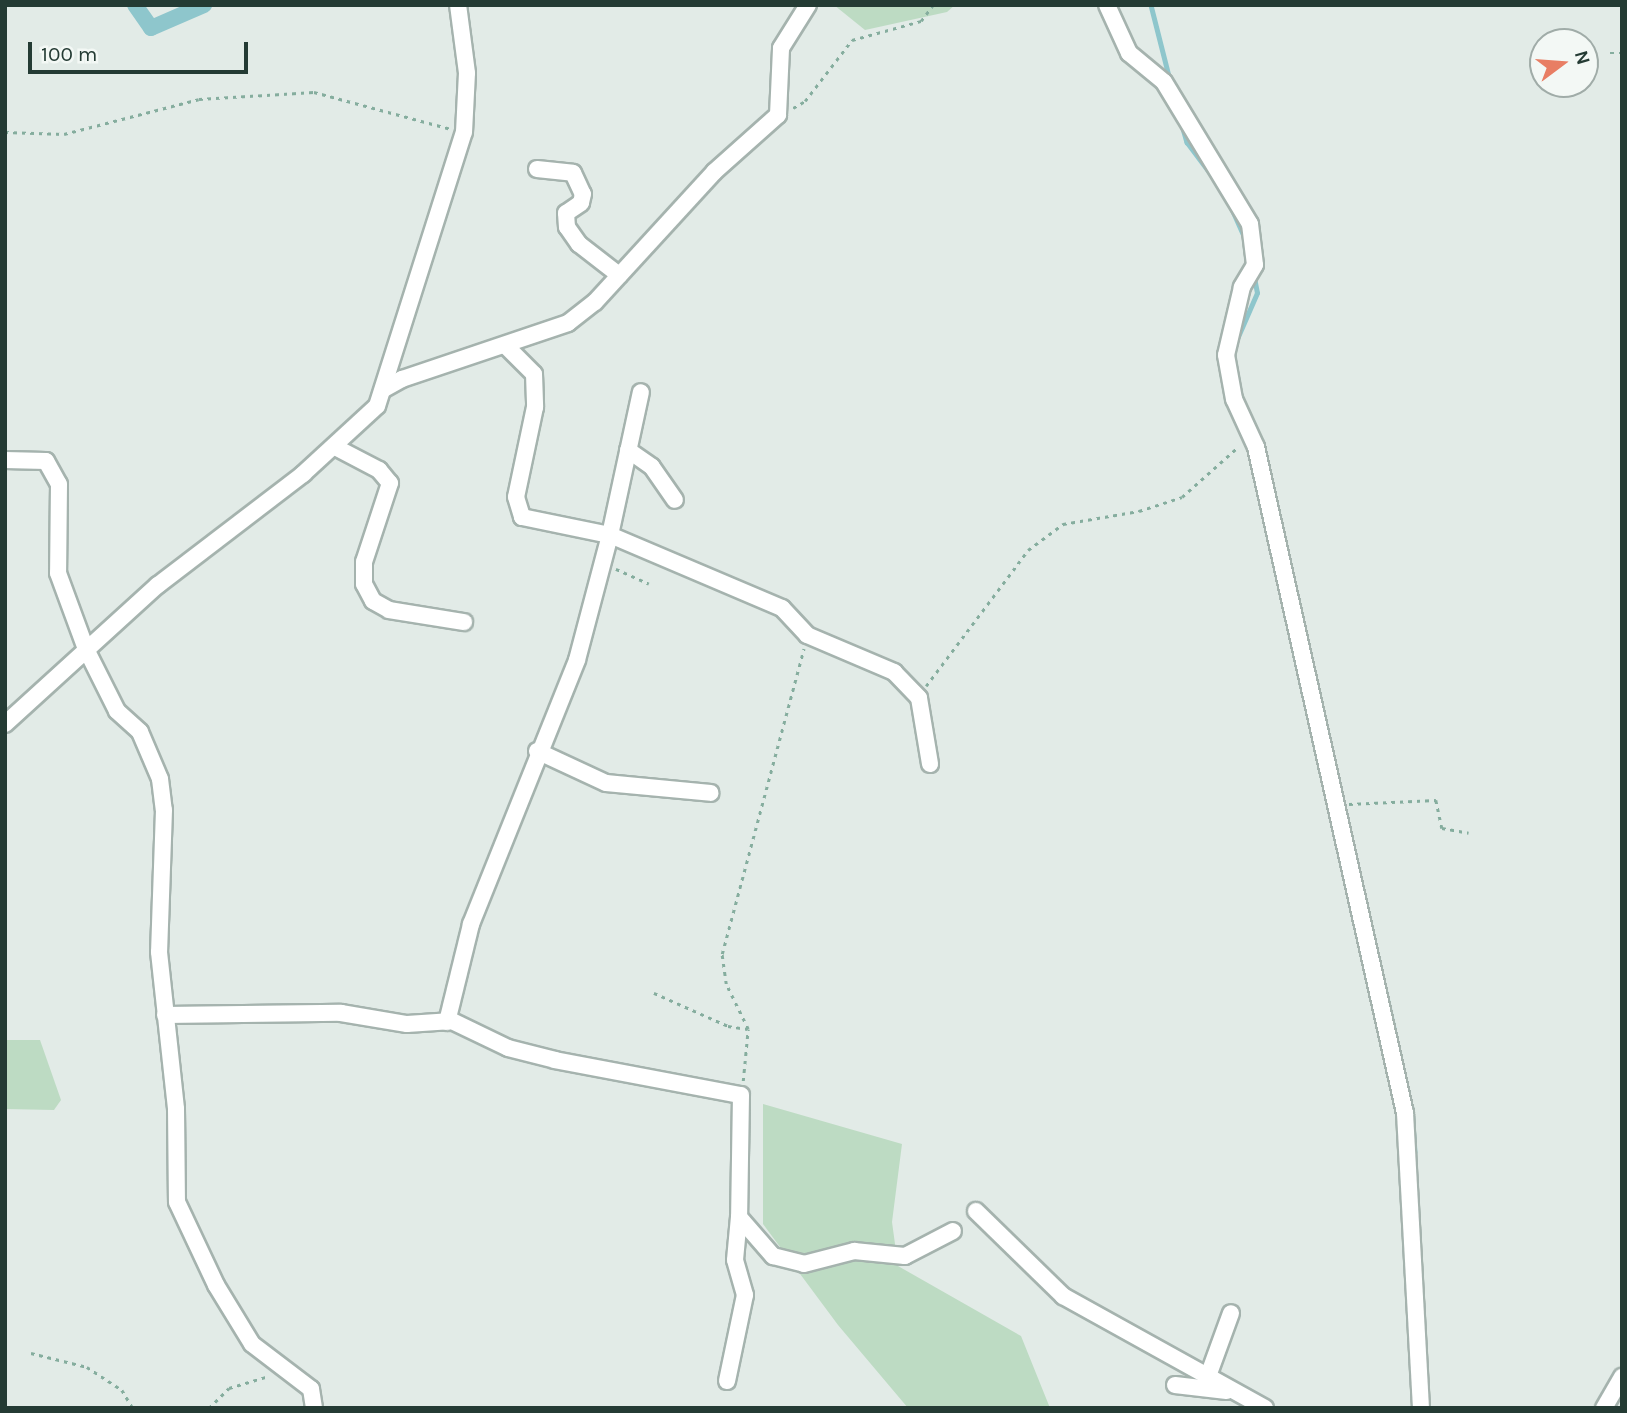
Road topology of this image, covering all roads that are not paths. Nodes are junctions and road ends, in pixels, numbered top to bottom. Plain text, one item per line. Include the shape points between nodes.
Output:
1 (458, 5) edge
2 (808, 5) edge
3 (1107, 5) edge
4 (537, 169) dead end
5 (619, 275) junction
6 (507, 346) junction
7 (384, 389) junction
8 (640, 392) dead end
9 (335, 447) junction
10 (628, 450) junction
11 (5, 460) edge
12 (675, 500) dead end
13 (610, 535) junction
14 (464, 622) dead end
15 (86, 649) junction
16 (5, 724) edge
17 (537, 751) junction
18 (930, 764) dead end
19 (711, 793) dead end
20 (165, 1015) junction
21 (447, 1022) junction
22 (976, 1211) dead end
23 (739, 1217) junction
24 (953, 1231) dead end
25 (1231, 1313) dead end
26 (1622, 1377) edge
27 (1207, 1379) junction
28 (727, 1381) dead end
29 (1175, 1385) dead end
30 (1229, 1390) junction
31 (314, 1408) edge
32 (1265, 1408) edge
33 (1421, 1408) edge
34 (1604, 1408) edge

1 - 7 street via 467,73 464,132
2 - 5 street via 781,48 778,115 714,172
3 - 33 street via 1129,53 1164,82 1250,225 1255,265 1242,287 1226,355 1234,399 1254,440 1405,1113
4 - 5 street via 560,168 573,173 583,194 580,203 566,213 567,228 579,244
5 - 6 street via 568,323
6 - 7 street via 450,362
6 - 13 street via 534,374 534,407 516,497 522,517
7 - 9 street via 367,421
8 - 10 street
9 - 14 street via 379,470 390,483 364,562 364,584 373,601 389,610
9 - 15 street via 158,585
10 - 12 street via 652,467
10 - 13 street
11 - 15 street via 46,461 59,484 58,573
13 - 17 street via 577,660
13 - 18 street via 782,608 807,635 894,672 919,698
15 - 16 street
15 - 20 street via 117,711 140,732 160,779 164,810 159,952
17 - 19 street via 606,783
17 - 21 street via 471,924
20 - 21 street via 341,1013 407,1024
20 - 31 street via 176,1109 177,1202 216,1285 252,1344 311,1389
21 - 23 street via 508,1048 555,1060 741,1095
22 - 27 street via 1063,1296
23 - 24 street via 773,1256 804,1264 854,1251 905,1256
23 - 28 street via 735,1260 745,1295
25 - 27 street
26 - 34 street
27 - 30 street
29 - 30 street via 1222,1393
30 - 32 street

